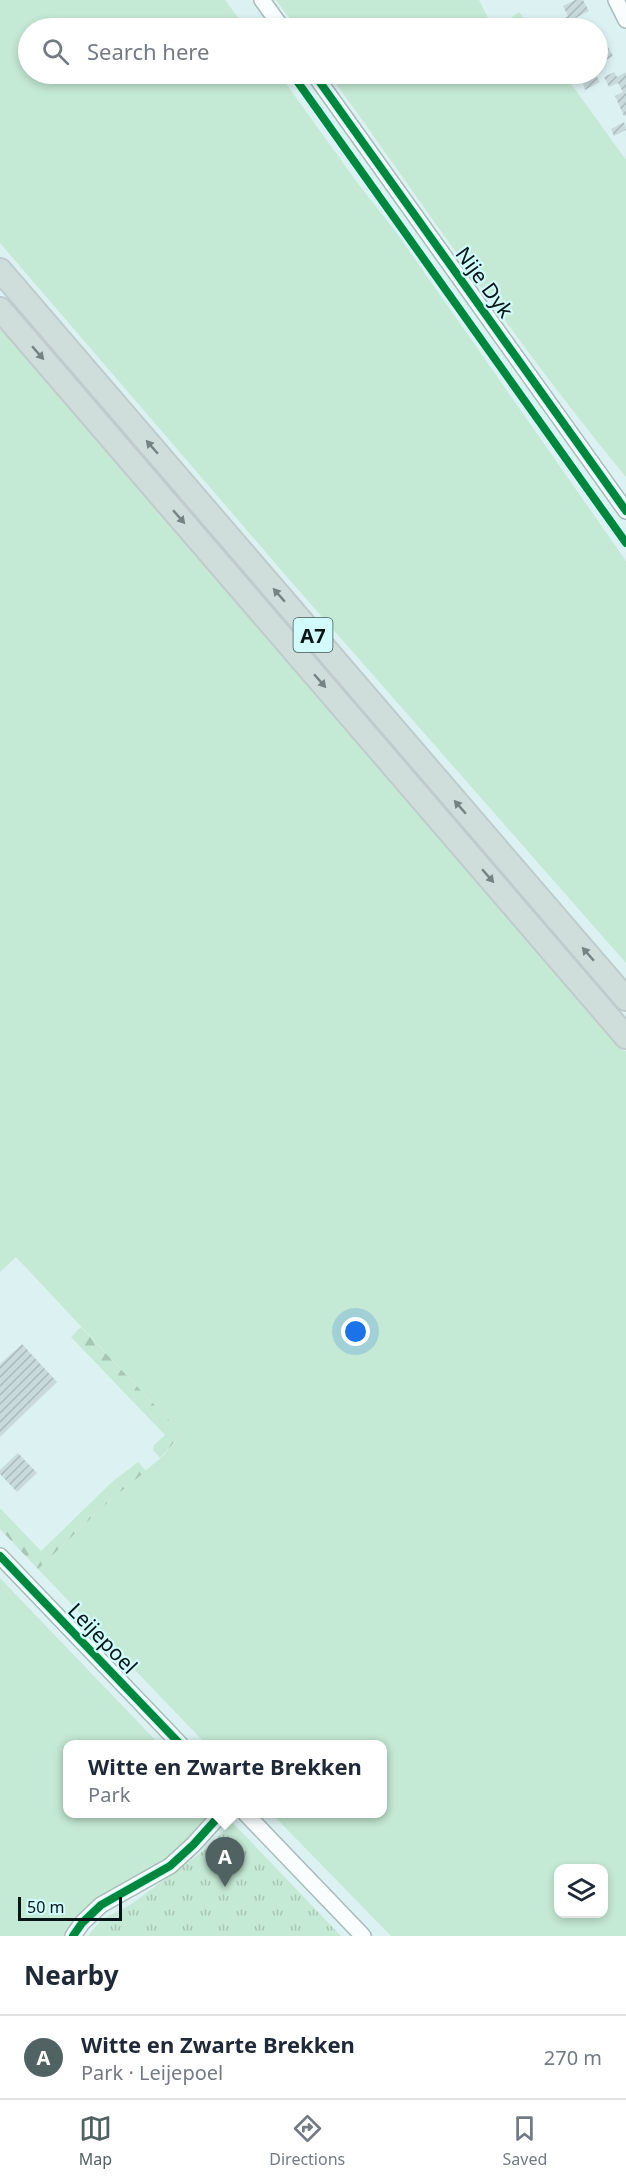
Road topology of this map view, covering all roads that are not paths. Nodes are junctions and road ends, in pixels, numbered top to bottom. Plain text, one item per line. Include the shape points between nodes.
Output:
1 (262, 0) edge
2 (616, 0) edge
3 (275, 18) edge
4 (626, 20) edge
5 (321, 84) edge
6 (0, 270) edge
7 (0, 309) edge
8 (626, 511) edge
9 (626, 999) edge
10 (626, 1037) edge
11 (0, 1556) edge
12 (176, 1740) edge
13 (217, 1818) edge
14 (250, 1818) edge
15 (73, 1936) edge
16 (363, 1936) edge

1 - 3 street
2 - 4 street
5 - 8 street, Nije Dyk
9 -> 6 highway, A7
7 -> 10 highway, A7
11 - 12 street, Leijepoel
13 - 15 street via 170,1866 101,1905
14 - 16 street

